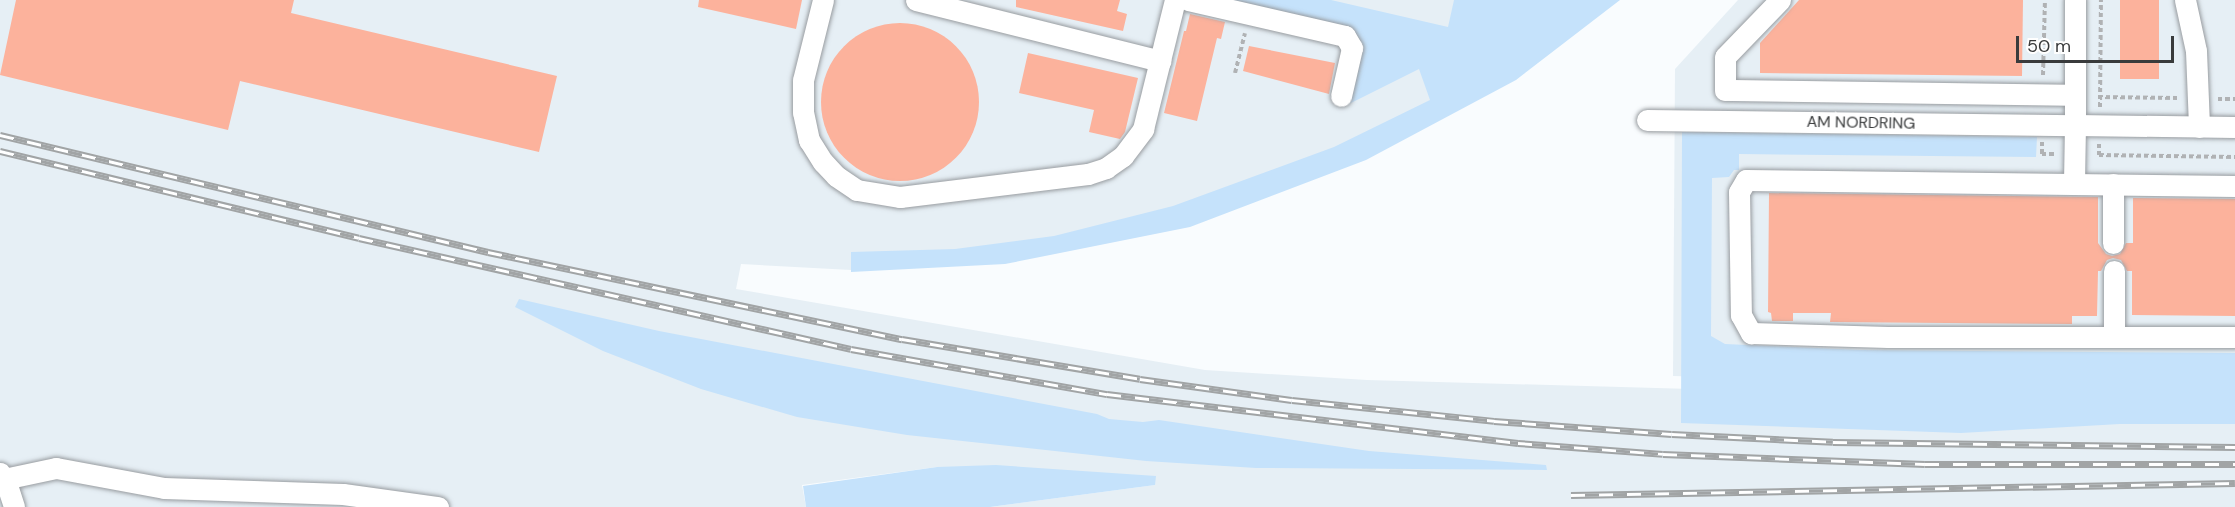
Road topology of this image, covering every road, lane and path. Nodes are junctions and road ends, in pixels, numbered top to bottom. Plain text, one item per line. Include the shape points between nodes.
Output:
1 (823, 0) edge
2 (916, 0) edge
3 (1175, 0) edge
4 (1188, 0) edge
5 (1780, 0) edge
6 (2075, 0) edge
7 (2185, 0) edge
8 (1249, 14) junction
9 (1161, 61) junction
10 (1235, 73) dead end
11 (1341, 96) dead end
12 (2075, 96) junction
13 (2199, 99) junction
14 (2235, 99) edge
15 (1647, 120) dead end
16 (2075, 124) junction
17 (2199, 127) junction
18 (2235, 127) edge
19 (2074, 183) junction
20 (2113, 184) junction
21 (2235, 186) edge
22 (2113, 243) dead end
23 (2114, 271) dead end
24 (2114, 337) junction
25 (2235, 337) edge
26 (2, 476) edge
27 (14, 507) edge
28 (438, 507) edge

1 - 9 street via 803,80 803,112 809,140 836,176 857,190 879,195 912,196 1088,174 1106,168 1123,156 1143,129
2 - 9 street
3 - 9 street
4 - 8 street
5 - 12 street via 1725,57 1725,90
6 - 12 street
7 - 13 street via 2196,51
8 - 10 path
8 - 11 street via 1345,36 1352,48
12 - 13 path
12 - 16 street
13 - 14 path
13 - 17 street
15 - 16 street, AM NORDRING
16 - 17 street, AM NORDRING
16 - 19 street
17 - 18 street, AM NORDRING
19 - 20 street
19 - 24 street via 1746,180 1739,192 1741,315 1752,333
20 - 21 street
20 - 22 street
23 - 24 street
24 - 25 street
26 - 27 street
26 - 28 street via 57,468 164,488 343,494

